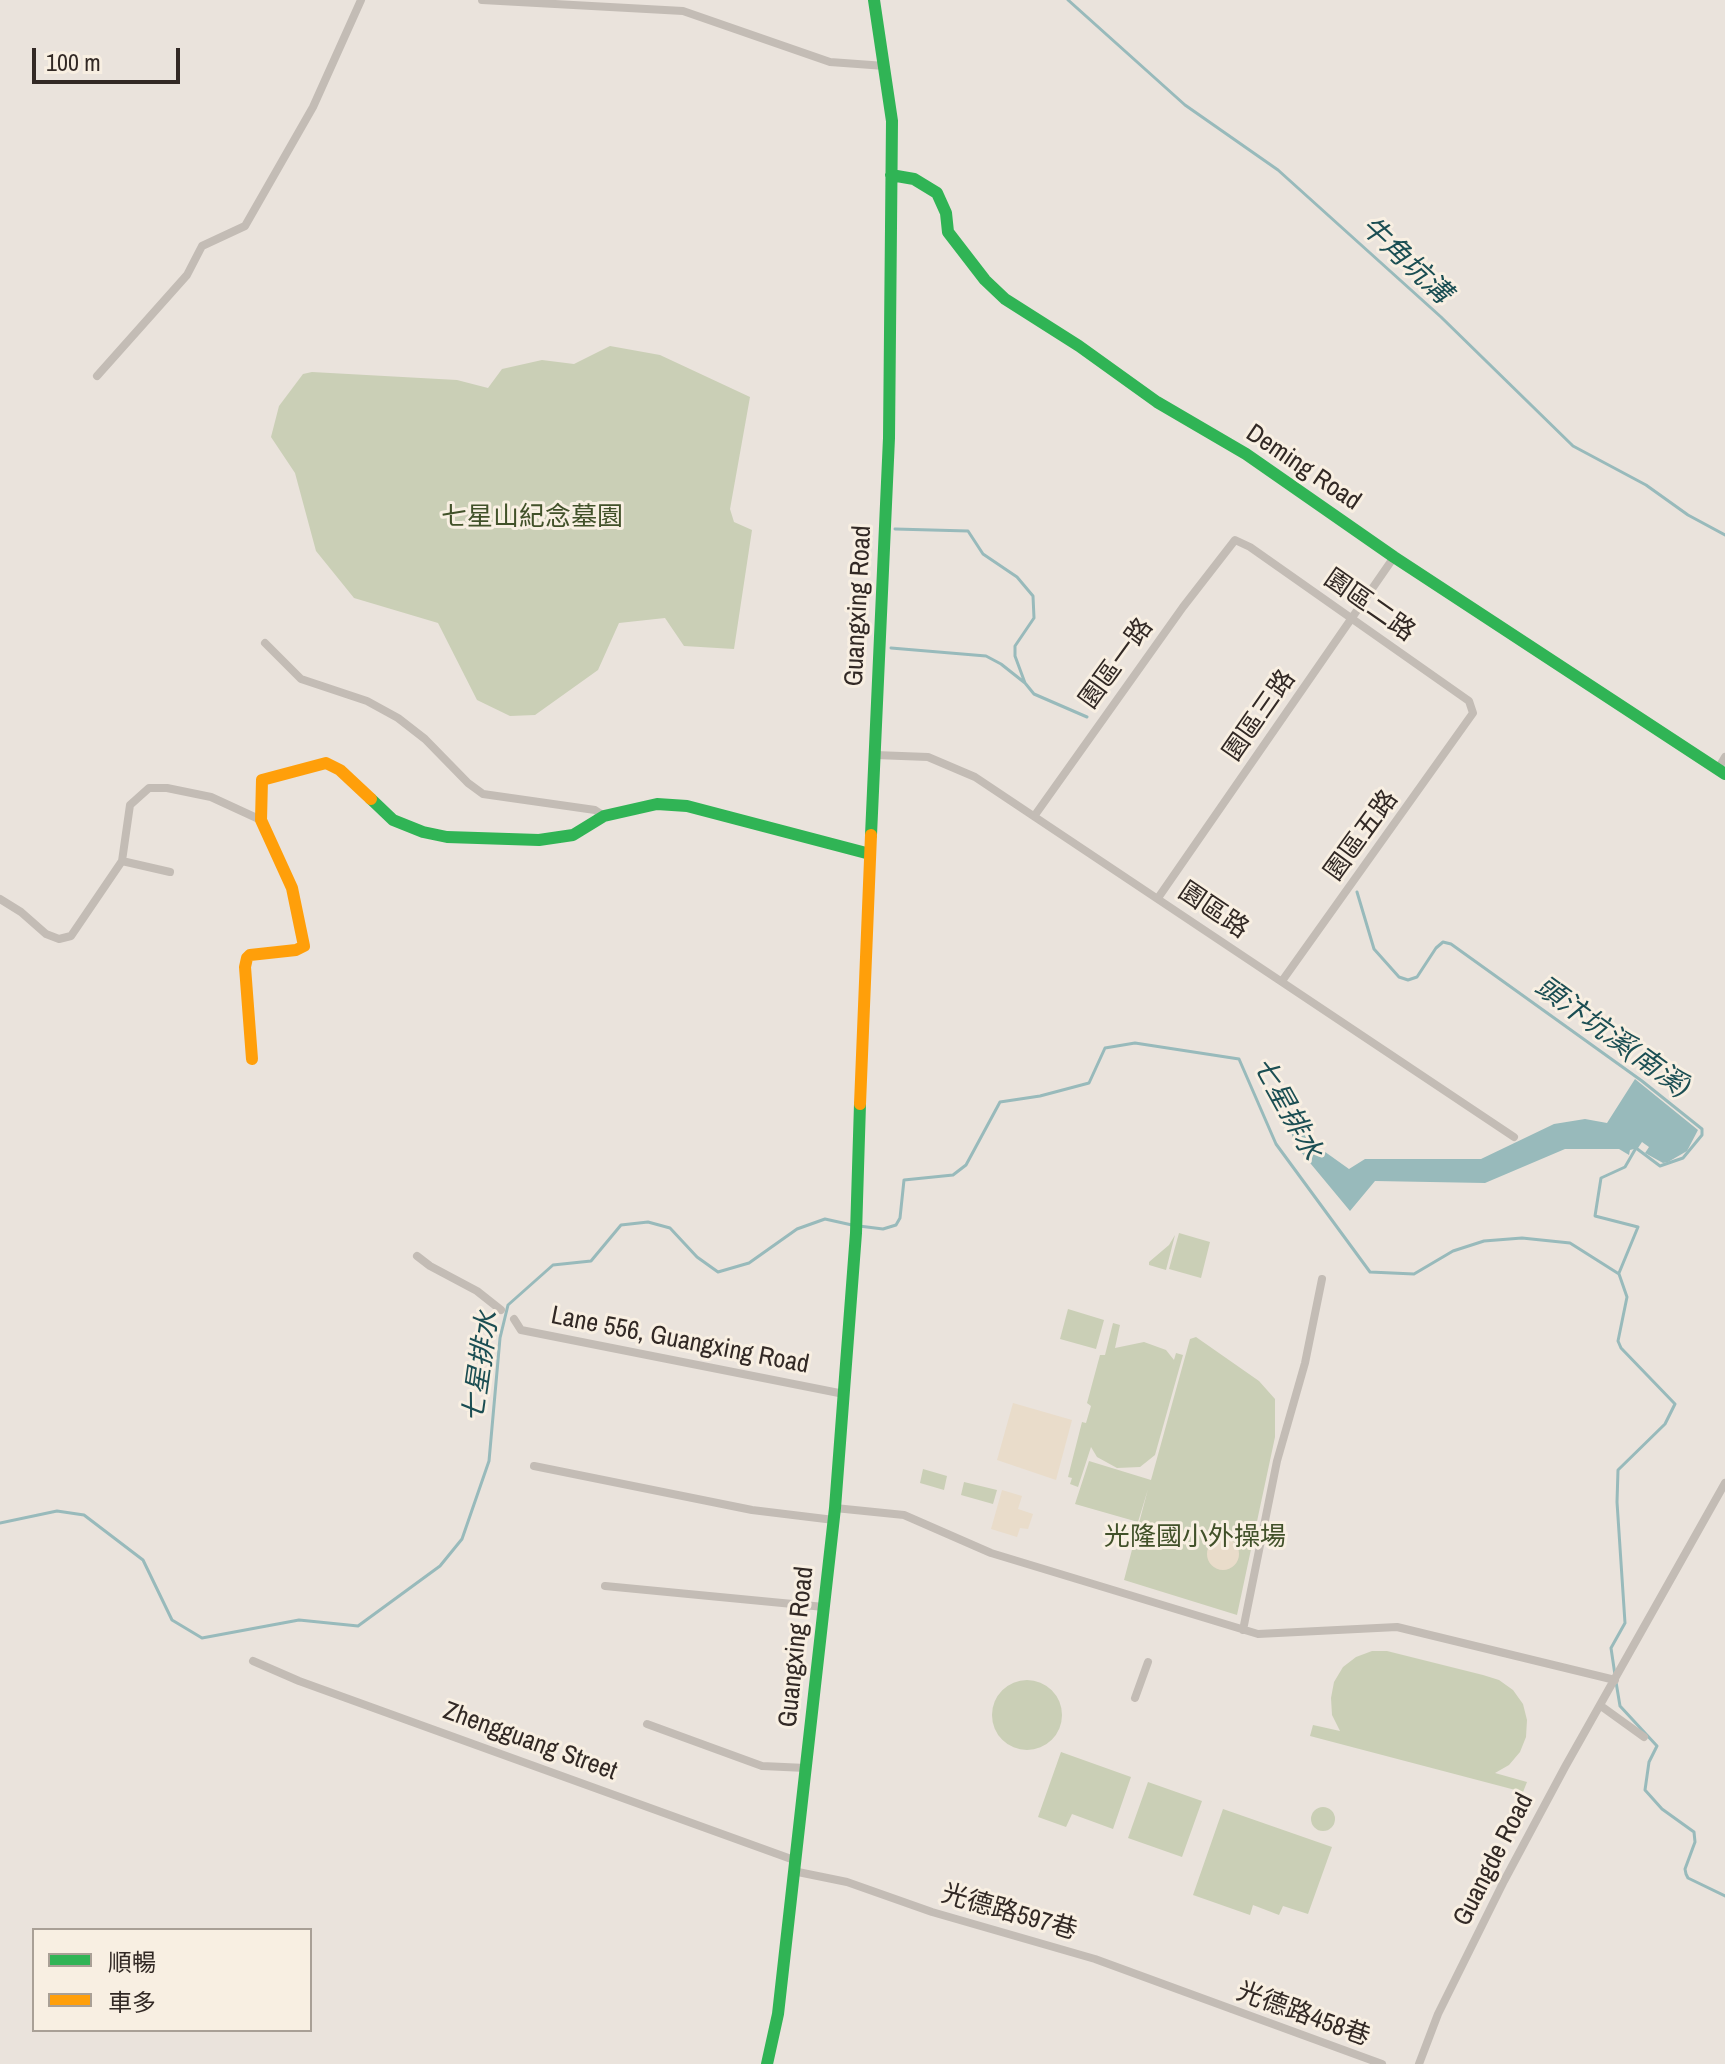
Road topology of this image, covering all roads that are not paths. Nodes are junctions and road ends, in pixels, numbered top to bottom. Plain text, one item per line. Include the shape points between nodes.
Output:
1 (361, 0) edge
2 (482, 0) edge
3 (874, 0) edge
4 (885, 66) junction
5 (891, 175) junction
6 (97, 376) dead end
7 (1235, 540) joint
8 (1394, 557) junction
9 (1352, 618) junction
10 (265, 643) dead end
11 (1473, 713) joint
12 (875, 755) junction
13 (1725, 757) edge
14 (1721, 772) edge
15 (1035, 815) junction
16 (604, 816) junction
17 (261, 820) junction
18 (870, 854) junction
19 (122, 861) junction
20 (170, 872) dead end
21 (1158, 898) junction
22 (0, 899) edge
23 (1282, 981) junction
24 (252, 1059) dead end
25 (1514, 1137) dead end
26 (417, 1256) dead end
27 (1322, 1279) dead end
28 (501, 1310) dead end
29 (514, 1319) dead end
30 (844, 1394) junction
31 (534, 1466) dead end
32 (1725, 1483) edge
33 (834, 1514) junction
34 (605, 1586) dead end
35 (824, 1607) junction
36 (1243, 1630) junction
37 (253, 1661) dead end
38 (1148, 1662) dead end
39 (1615, 1680) junction
40 (1135, 1698) dead end
41 (1601, 1706) junction
42 (647, 1724) dead end
43 (1644, 1737) dead end
44 (806, 1768) junction
45 (794, 1866) junction
46 (1211, 2003) joint
47 (767, 2064) edge
48 (1382, 2064) edge
49 (1419, 2064) edge

1 - 6 street via 313,107 245,226 202,246 187,275
2 - 4 street via 683,11 830,62
3 - 4 main road, Guangxing Road
4 - 5 main road, Guangxing Road
5 - 8 main road, Deming Road via 914,179 937,193 948,232 1005,299 1157,402 1246,454
5 - 12 main road, Guangxing Road via 889,438
7 - 9 street, 園區二路
7 - 15 street, 園區一路
8 - 9 street, 園區三路
8 - 14 main road, Deming Road
9 - 11 street, 園區二路 via 1469,701
9 - 21 street, 園區三路
10 - 16 street via 301,679 367,701 398,718 483,794 595,810
11 - 23 street, 園區五路
12 - 15 street, 園區路 via 940,760
12 - 18 main road, Guangxing Road
13 - 14 street
15 - 21 street, 園區路
16 - 17 main road via 573,835 539,840 447,837 393,820 326,763 262,780
16 - 18 main road via 657,804 687,806
17 - 19 street via 211,797 149,788 130,805
17 - 24 main road via 292,888 304,946 247,958
18 - 30 main road, Guangxing Road via 857,1215
19 - 20 street
19 - 22 street via 71,936 46,934
21 - 23 street, 園區路
23 - 25 street, 園區路
26 - 28 street
27 - 36 street
29 - 30 street, Lane 556, Guangxing Road via 521,1330
30 - 33 main road, Guangxing Road
31 - 33 street via 752,1510
32 - 39 street, Guangde Road
33 - 35 main road, Guangxing Road
33 - 36 street via 904,1515 991,1553
34 - 35 street
35 - 44 main road, Guangxing Road
36 - 39 street via 1268,1635 1397,1627
37 - 45 street, Zhengguang Street
38 - 40 street
39 - 41 street, Guangde Road
41 - 43 street
41 - 49 street, Guangde Road via 1504,1881
42 - 44 street via 762,1766
44 - 45 main road, Guangxing Road
45 - 46 street, 光德路597巷 via 1095,1959
45 - 47 main road, Guangxing Road via 778,2014
46 - 48 street, 光德路458巷

